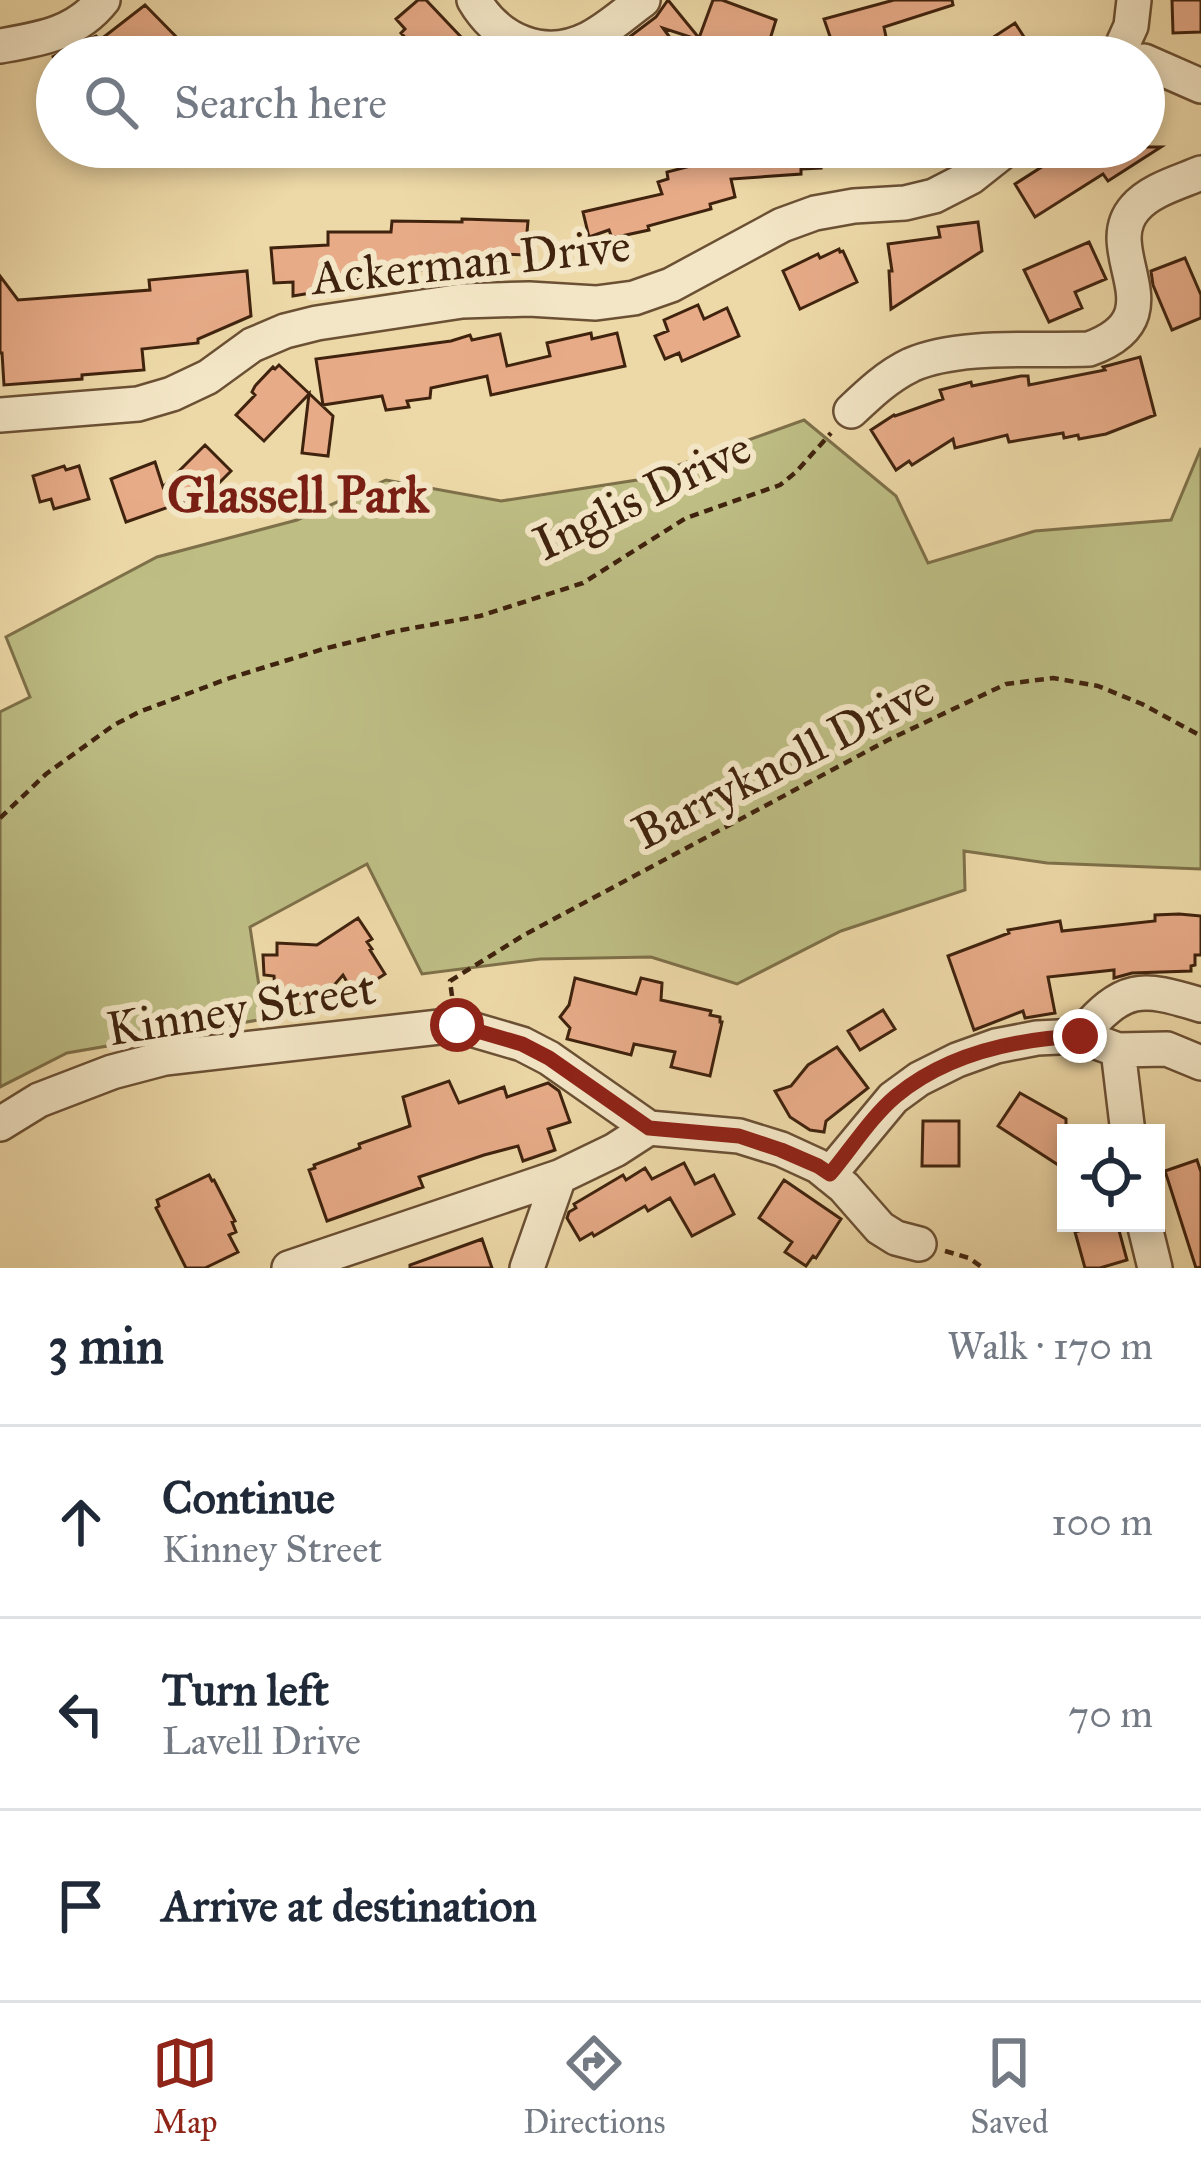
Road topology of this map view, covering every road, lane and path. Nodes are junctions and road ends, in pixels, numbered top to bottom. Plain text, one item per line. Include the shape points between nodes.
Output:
1 (103, 0) edge
2 (474, 0) edge
3 (643, 0) edge
4 (1134, 0) edge
5 (53, 36) edge
6 (508, 36) edge
7 (591, 36) edge
8 (1130, 36) edge
9 (36, 40) edge
10 (0, 46) edge
11 (1165, 71) edge
12 (1201, 86) edge
13 (982, 168) edge
14 (1201, 173) edge
15 (851, 411) joint
16 (0, 415) edge
17 (1201, 736) edge
18 (0, 818) edge
19 (1201, 1005) edge
20 (457, 1025) junction
21 (1080, 1036) junction
22 (1118, 1049) junction
23 (1201, 1063) edge
24 (0, 1124) edge
25 (1127, 1124) edge
26 (649, 1128) junction
27 (830, 1174) junction
28 (560, 1177) junction
29 (1146, 1232) edge
30 (919, 1244) joint
31 (289, 1268) edge
32 (527, 1268) edge
33 (983, 1268) edge
34 (1155, 1268) edge

1 - 5 street
2 - 6 street
3 - 7 street
4 - 8 street
9 - 10 street
11 - 12 street
13 - 16 street, Ackerman Drive via 934,196 782,225 634,298 462,301 316,323 252,345 208,377 138,404
14 - 15 street via 1132,210 1123,245 1135,293 1131,315 1103,344 938,356 882,382
15 - 18 path, Inglis Drive via 780,485 686,518 583,583 480,616 323,649 139,712 46,774
17 - 20 path, Barryknoll Drive via 1099,686 1053,679 1006,684 524,935 450,981
19 - 21 street via 1159,991 1137,993 1104,1008
20 - 24 street, Kinney Street via 165,1058 39,1100
20 - 26 street, Kinney Street via 549,1058
21 - 22 street
21 - 27 street via 996,1046 920,1079 893,1098
22 - 23 street via 1166,1049
22 - 25 street
26 - 27 street, Kinney Street via 739,1136
26 - 28 street
27 - 30 street via 880,1228
28 - 31 street
28 - 32 street
29 - 34 street
30 - 33 path

